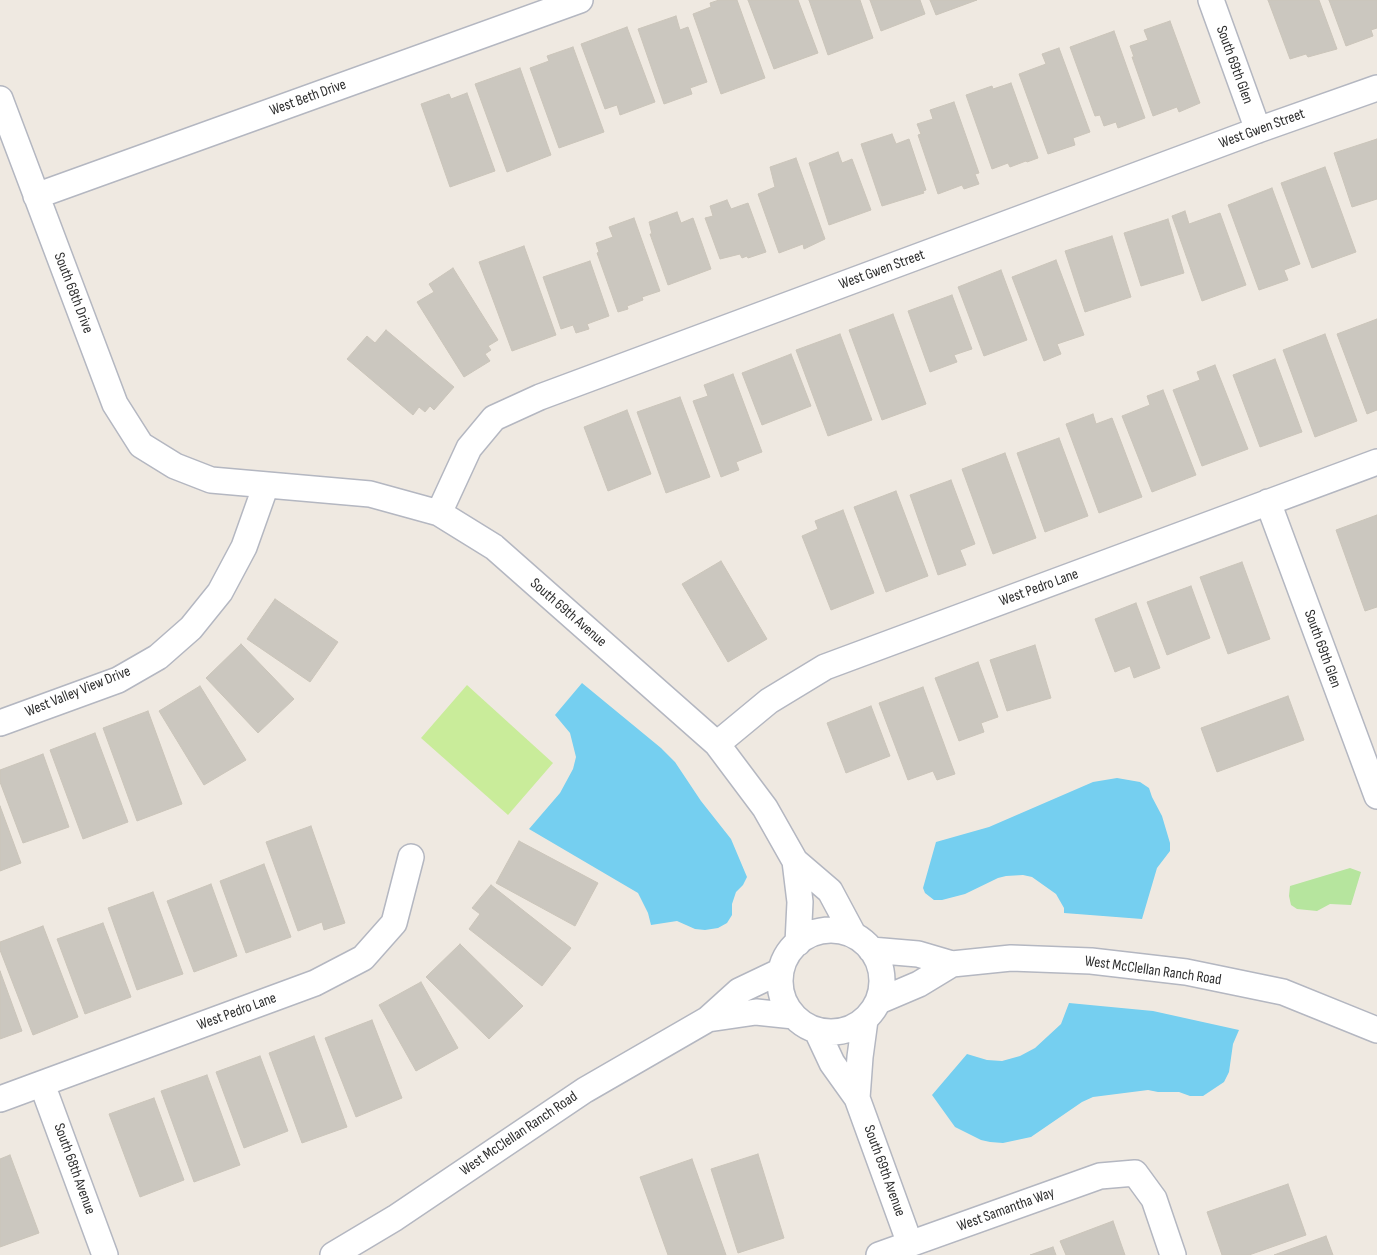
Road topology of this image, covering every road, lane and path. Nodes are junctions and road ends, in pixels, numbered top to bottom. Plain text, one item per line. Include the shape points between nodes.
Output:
1 (580, 0) edge
2 (1211, 0) edge
3 (1377, 88) edge
4 (0, 99) edge
5 (1258, 130) junction
6 (36, 196) junction
7 (1377, 462) edge
8 (266, 485) junction
9 (1268, 502) junction
10 (439, 513) junction
11 (0, 723) edge
12 (717, 744) junction
13 (1377, 796) edge
14 (411, 857) dead end
15 (795, 861) junction
16 (798, 942) junction
17 (862, 942) junction
18 (952, 964) junction
19 (781, 971) junction
20 (872, 1010) junction
21 (794, 1016) junction
22 (708, 1019) junction
23 (1377, 1030) edge
24 (816, 1031) junction
25 (42, 1084) junction
26 (858, 1098) junction
27 (0, 1099) edge
28 (910, 1244) junction
29 (105, 1255) edge
30 (333, 1255) edge
31 (879, 1255) edge
32 (1174, 1255) edge

1 - 6 street, West Beth Drive
2 - 5 street, South 69th Glen
3 - 5 street, West Gwen Street
4 - 6 street, South 68th Drive
5 - 10 street, West Gwen Street via 540,397 494,418 469,448
6 - 8 street, South 68th Drive via 115,404 141,445 175,466 211,480
7 - 9 street, West Pedro Lane
8 - 10 street, South 69th Avenue via 370,494
8 - 11 street, West Valley View Drive via 244,547 220,592 191,628 158,657 118,680
9 - 12 street, West Pedro Lane via 825,667 769,701
9 - 13 street, South 69th Glen
10 - 12 street, South 69th Avenue via 494,547
12 - 15 street, South 69th Avenue via 766,808
14 - 25 street, West Pedro Lane via 394,923 363,958 315,983
15 - 16 street via 800,902
15 - 17 street via 830,891
16 - 17 street via 821,931 837,930
16 - 19 street
17 - 18 street
17 - 20 street via 877,957 882,972 882,990
18 - 20 street
18 - 23 street, West McClellan Ranch Road via 1021,958 1091,961 1186,972 1283,992
19 - 21 street via 781,995
19 - 22 street via 740,991
20 - 24 street via 851,1029 834,1033
20 - 26 street via 860,1057
21 - 22 street via 756,1012
21 - 24 street
22 - 30 street, West McClellan Ranch Road via 585,1090 395,1218
24 - 26 street via 832,1063
25 - 27 street, West Pedro Lane
25 - 29 street, South 68th Avenue
26 - 28 street, South 69th Avenue
28 - 31 street, West Samantha Way
28 - 32 street, West Samantha Way via 1100,1176 1135,1174 1154,1199

